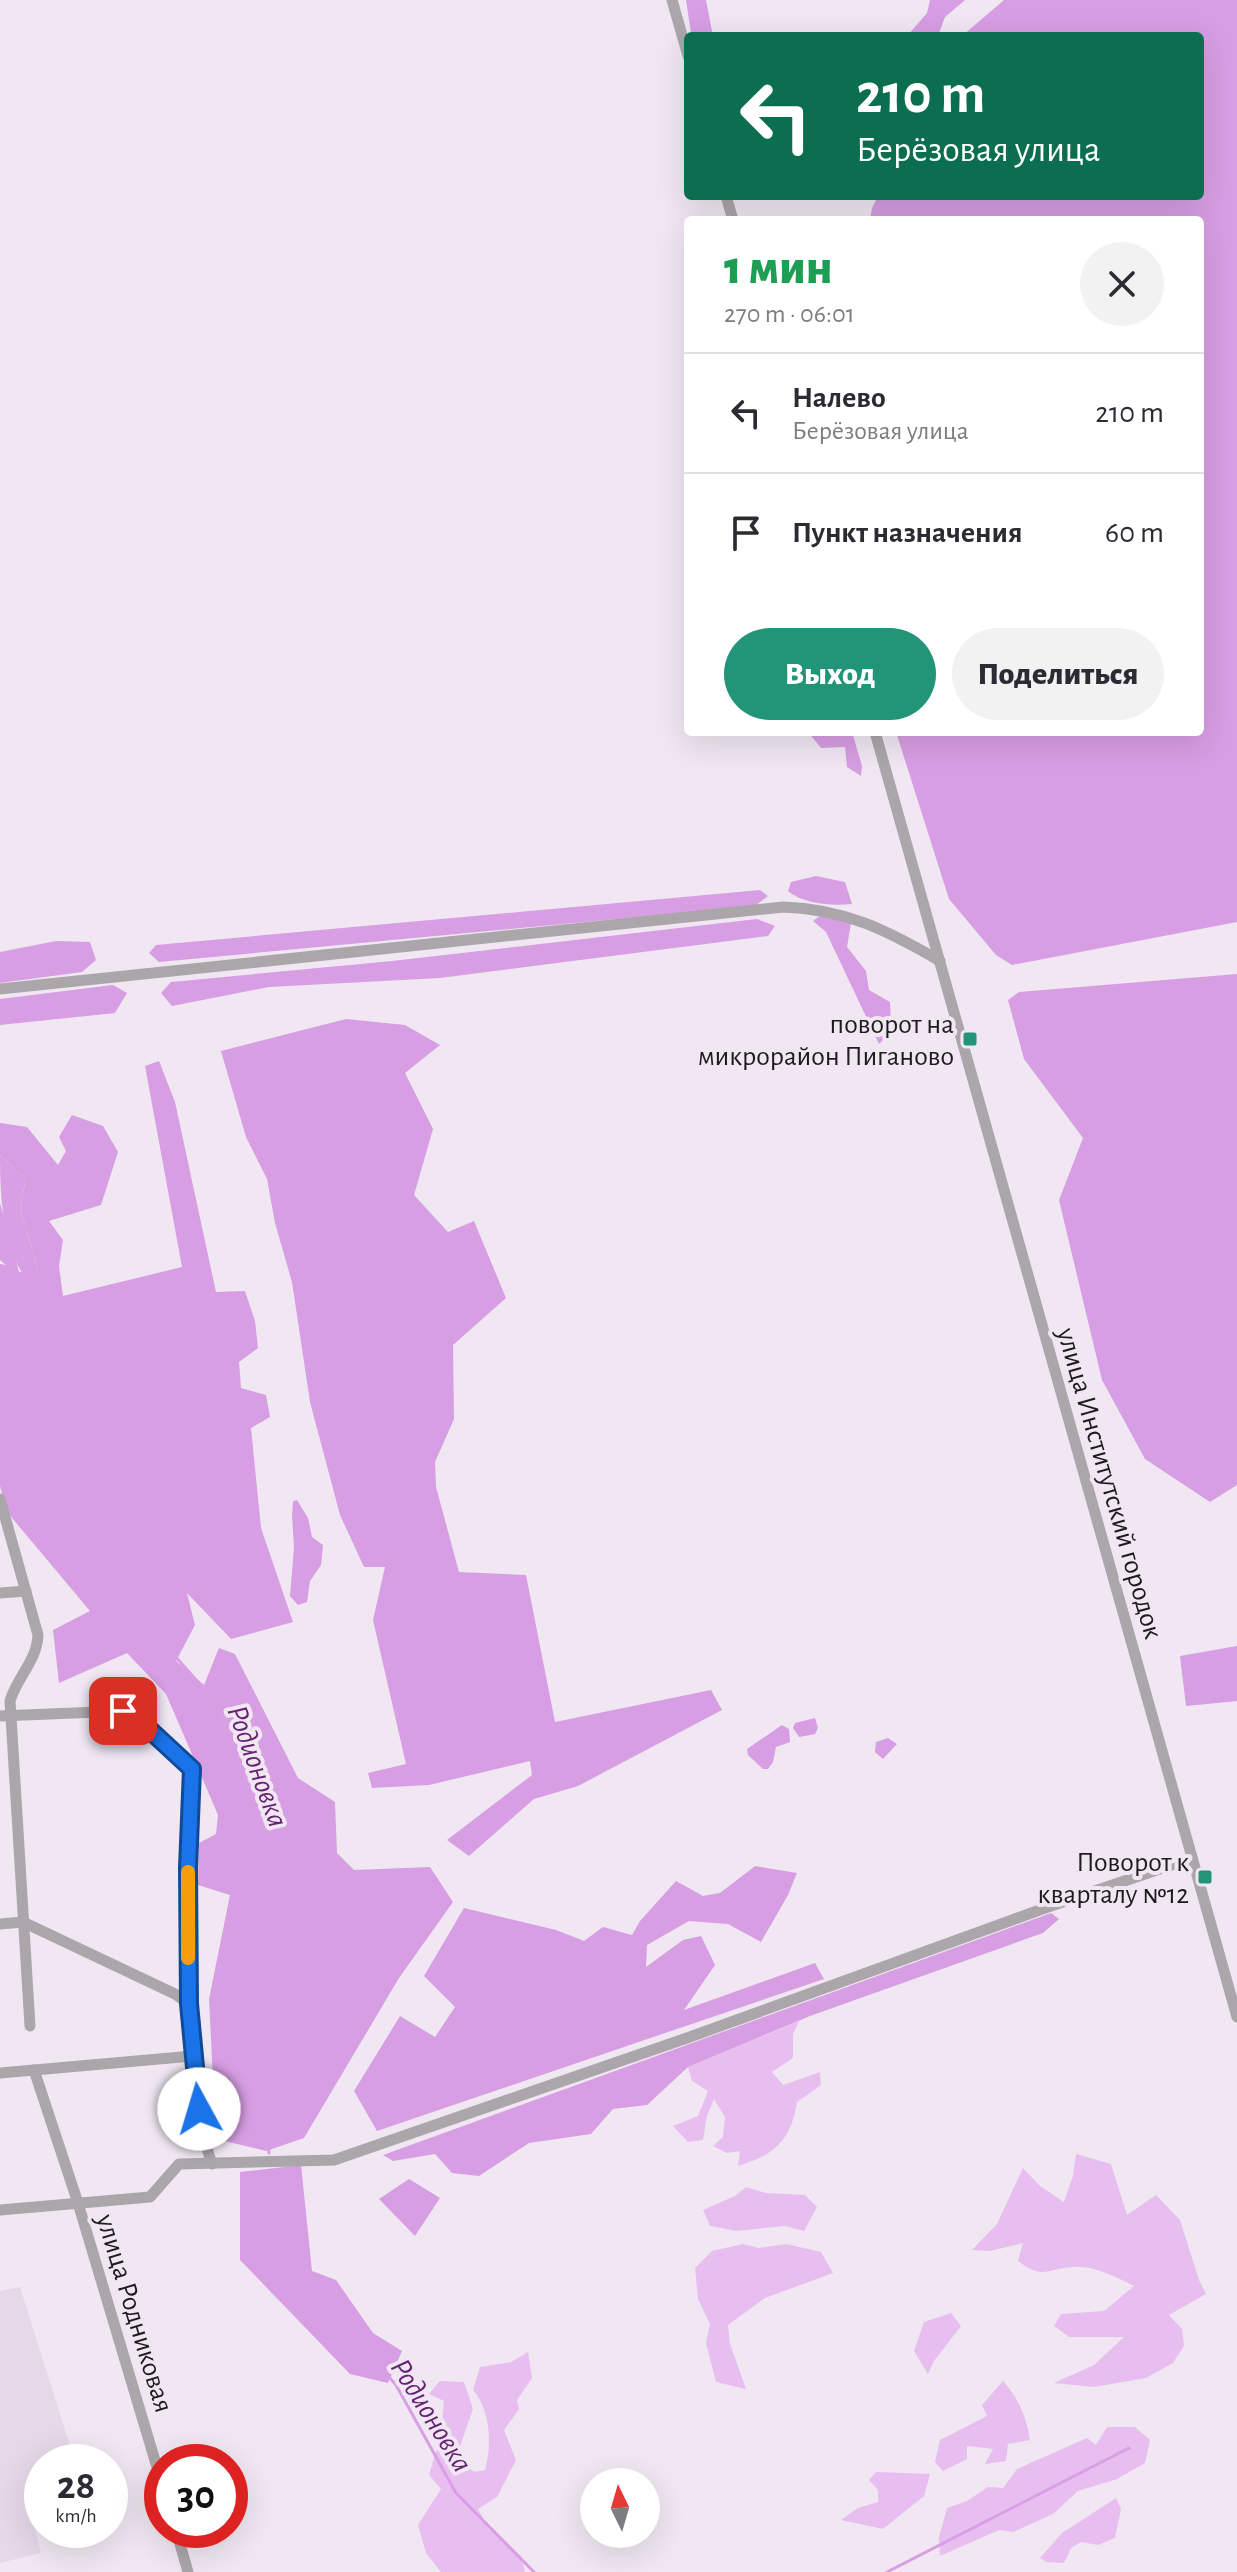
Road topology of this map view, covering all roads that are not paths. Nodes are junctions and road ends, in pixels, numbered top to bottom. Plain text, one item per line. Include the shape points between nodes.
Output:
1 (672, 0) edge
2 (684, 42) edge
3 (876, 736) edge
4 (940, 961) junction
5 (0, 989) edge
6 (0, 1499) edge
7 (26, 1591) junction
8 (0, 1593) edge
9 (6, 1716) edge
10 (1192, 1858) junction
11 (23, 1922) junction
12 (0, 1924) edge
13 (189, 2004) junction
14 (1237, 2017) edge
15 (30, 2026) dead end
16 (193, 2056) junction
17 (34, 2070) junction
18 (0, 2073) edge
19 (212, 2164) junction
20 (78, 2203) junction
21 (0, 2210) edge
22 (150, 2444) edge
23 (181, 2548) edge
24 (188, 2572) edge

1 - 2 street
3 - 4 street, улица Институтский городок
4 - 5 street via 848,915 783,907
4 - 10 street, улица Институтский городок
6 - 7 street
7 - 8 street
7 - 9 street via 38,1649 13,1690
9 - 11 street
9 - 13 street via 123,1711 192,1769
10 - 14 street, улица Институтский городок
10 - 19 street via 334,2160
11 - 12 street
11 - 13 street
11 - 15 street
13 - 16 street
16 - 17 street
16 - 19 street via 201,2136
17 - 18 street
17 - 20 street, улица Родниковая
19 - 20 street via 179,2164 150,2197
20 - 21 street
20 - 22 street, улица Родниковая
23 - 24 street

